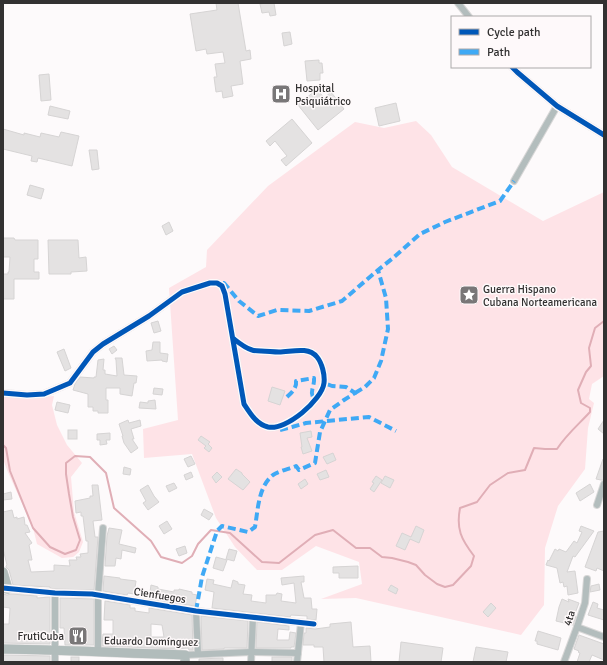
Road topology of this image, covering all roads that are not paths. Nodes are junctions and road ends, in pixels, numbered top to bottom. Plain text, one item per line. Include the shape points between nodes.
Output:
1 (458, 3) edge
2 (468, 16) edge
3 (513, 68) edge
4 (557, 106) junction
5 (604, 135) edge
6 (514, 181) dead end
7 (234, 339) junction
8 (3, 393) edge
9 (604, 484) edge
10 (597, 505) dead end
11 (104, 528) dead end
12 (3, 572) edge
13 (587, 579) dead end
14 (5, 589) edge
15 (55, 593) junction
16 (98, 595) junction
17 (196, 610) junction
18 (253, 617) junction
19 (301, 623) junction
20 (314, 624) dead end
21 (577, 627) junction
22 (604, 637) edge
23 (3, 649) edge
24 (55, 650) junction
25 (102, 652) junction
26 (251, 652) junction
27 (298, 653) junction
28 (198, 654) junction
29 (185, 658) edge
30 (55, 662) edge
31 (107, 662) edge
32 (251, 662) edge
33 (297, 662) edge
34 (564, 662) edge

1 - 2 street
3 - 4 street
4 - 5 street
4 - 6 street
7 - 7 street via 244,404 260,423 275,428 284,425 317,398 324,383 324,376 318,358 312,352 252,351
7 - 8 street via 222,286 217,282 210,282 182,292 103,344 93,352 70,383 44,394
9 - 10 street
11 - 16 street
12 - 14 street
13 - 21 street, 4ta via 585,602
14 - 15 street, Cienfuegos
15 - 16 street, Cienfuegos
15 - 24 street
16 - 17 street, Cienfuegos
16 - 25 street
17 - 18 street, Cienfuegos
17 - 28 street
18 - 19 street, Cienfuegos
18 - 26 street
19 - 20 street, Cienfuegos
19 - 27 street
21 - 22 street
21 - 34 street, 4ta
23 - 24 street, Eduardo Domínguez
24 - 25 street, Eduardo Domínguez
24 - 30 street
25 - 29 street, Eduardo Domínguez
25 - 31 street
26 - 27 street, Eduardo Domínguez
26 - 28 street, Eduardo Domínguez
26 - 32 street
27 - 33 street
28 - 29 street, Eduardo Domínguez

